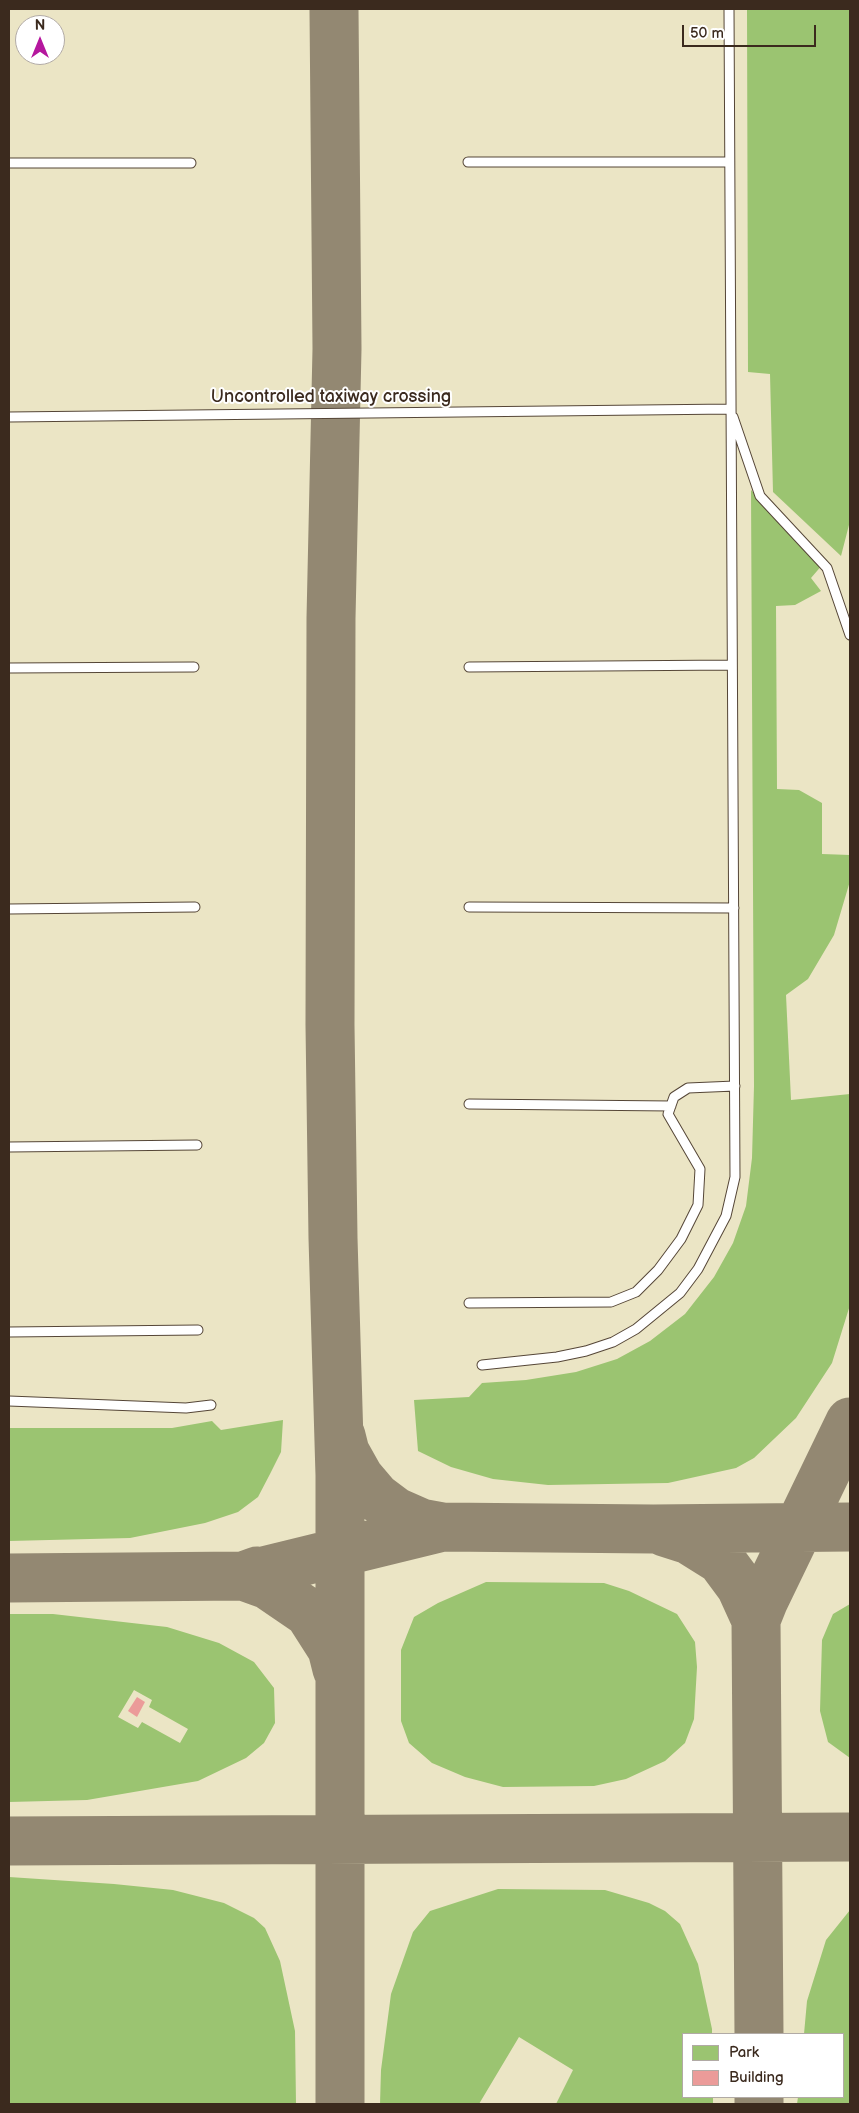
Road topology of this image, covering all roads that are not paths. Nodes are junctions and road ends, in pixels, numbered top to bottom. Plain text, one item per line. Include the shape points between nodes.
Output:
1 (729, 9) edge
2 (468, 162) dead end
3 (730, 162) junction
4 (9, 163) edge
5 (191, 163) dead end
6 (731, 409) junction
7 (9, 416) edge
8 (850, 635) edge
9 (732, 665) junction
10 (194, 667) dead end
11 (469, 667) dead end
12 (9, 668) edge
13 (469, 906) dead end
14 (195, 907) dead end
15 (734, 908) junction
16 (9, 909) edge
17 (735, 1086) junction
18 (469, 1104) dead end
19 (670, 1106) junction
20 (197, 1145) dead end
21 (9, 1147) edge
22 (469, 1303) dead end
23 (198, 1330) dead end
24 (9, 1332) edge
25 (482, 1365) dead end
26 (9, 1401) edge
27 (211, 1405) dead end

1 - 3 lane
2 - 3 lane
3 - 6 lane
4 - 5 lane
6 - 7 lane, Uncontrolled taxiway crossing
6 - 8 lane via 760,496 827,568
6 - 9 lane
9 - 11 lane
9 - 15 lane
10 - 12 lane
13 - 15 lane
14 - 16 lane
15 - 17 lane
17 - 19 lane via 688,1088 674,1097
17 - 25 lane via 735,1177 726,1216 698,1270 680,1293 636,1330 613,1342 557,1357
18 - 19 lane
19 - 22 lane via 668,1114 700,1169 698,1205 681,1239 658,1270 636,1292 611,1302
20 - 21 lane
23 - 24 lane
26 - 27 lane via 186,1408

